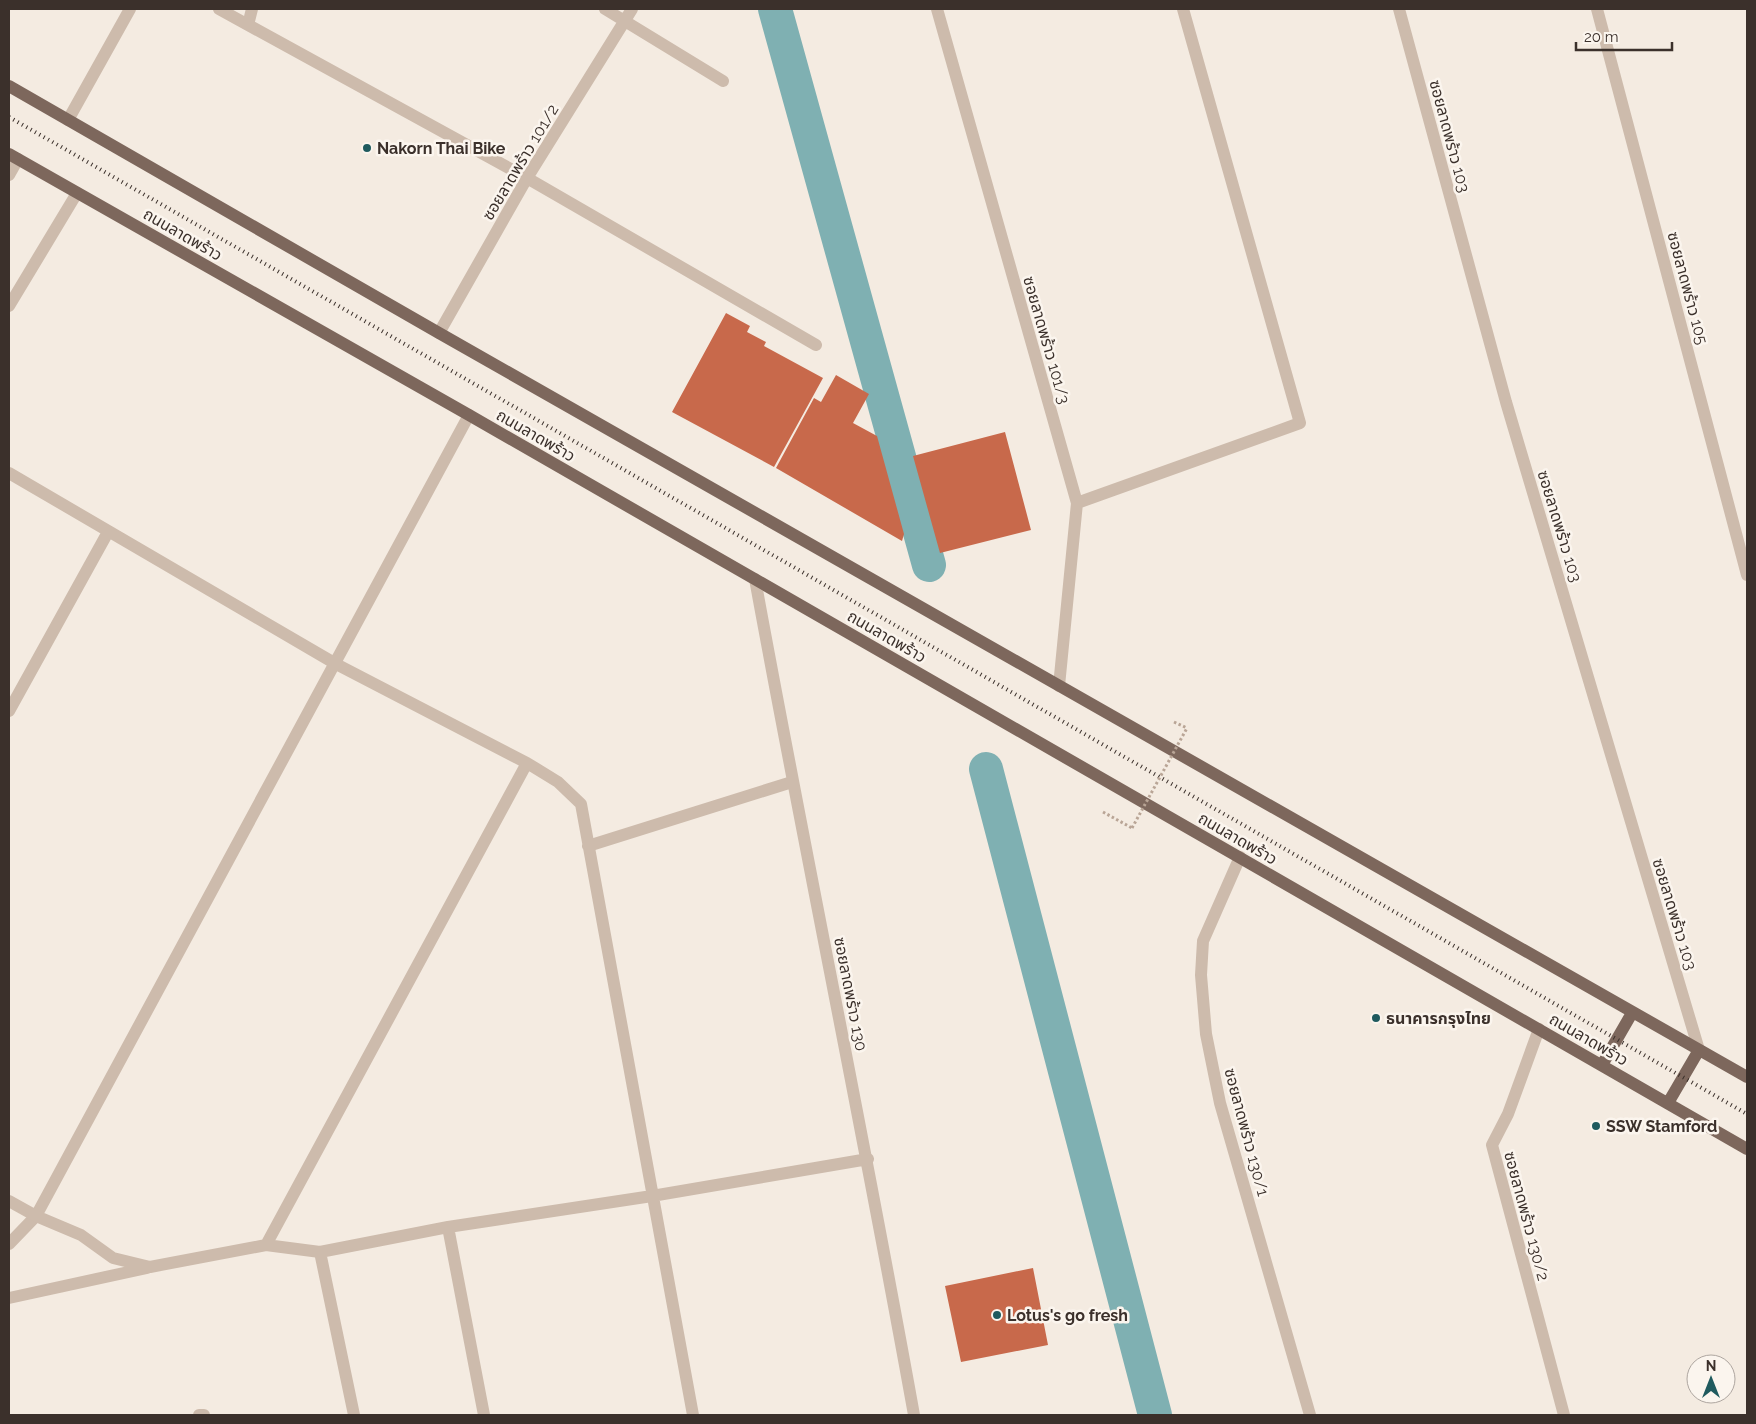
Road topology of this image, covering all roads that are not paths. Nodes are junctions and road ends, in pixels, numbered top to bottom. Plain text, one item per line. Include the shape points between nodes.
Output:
1 (130, 9) edge
2 (219, 9) edge
3 (252, 9) edge
4 (604, 9) edge
5 (632, 9) edge
6 (937, 9) edge
7 (1183, 9) edge
8 (1399, 9) edge
9 (1596, 9) edge
10 (626, 21) junction
11 (248, 25) junction
12 (724, 81) dead end
13 (9, 86) edge
14 (68, 120) junction
15 (14, 157) edge
16 (9, 175) edge
17 (527, 178) junction
18 (77, 193) junction
19 (9, 306) edge
20 (439, 333) junction
21 (816, 345) dead end
22 (469, 415) junction
23 (9, 473) edge
24 (1077, 503) junction
25 (108, 532) junction
26 (1747, 575) edge
27 (755, 579) junction
28 (336, 664) junction
29 (1059, 686) junction
30 (9, 711) edge
31 (527, 763) junction
32 (792, 782) junction
33 (588, 846) junction
34 (1240, 857) junction
35 (1632, 1013) junction
36 (1539, 1029) junction
37 (1699, 1050) junction
38 (1602, 1065) junction
39 (1747, 1077) edge
40 (1668, 1103) junction
41 (1747, 1149) edge
42 (868, 1159) junction
43 (652, 1196) junction
44 (9, 1201) edge
45 (36, 1216) junction
46 (448, 1227) junction
47 (9, 1244) edge
48 (266, 1246) junction
49 (320, 1252) junction
50 (150, 1267) junction
51 (9, 1298) edge
52 (199, 1415) edge
53 (204, 1415) edge
54 (354, 1415) edge
55 (484, 1415) edge
56 (693, 1415) edge
57 (914, 1415) edge
58 (1310, 1415) edge
59 (1564, 1415) edge

1 - 14 street
2 - 11 street
3 - 11 street
4 - 10 street
5 - 10 street, ซอยลาดพร้าว 101/2
6 - 24 street, ซอยลาดพร้าว 101/3
7 - 24 street via 1300,423
8 - 37 street, ซอยลาดพร้าว 103 via 1506,402
9 - 26 street, ซอยลาดพร้าว 105
10 - 12 street
10 - 17 street, ซอยลาดพร้าว 101/2
11 - 17 street
13 - 14 main road
14 - 20 main road
15 - 16 street
15 - 18 main road, ถนนลาดพร้าว
17 - 20 street, ซอยลาดพร้าว 101/2
17 - 21 street
18 - 19 street
18 - 22 main road, ถนนลาดพร้าว
20 - 29 main road
22 - 27 main road, ถนนลาดพร้าว
22 - 28 street
23 - 25 street
24 - 29 street, ซอยลาดพร้าว 101/3
25 - 28 street
25 - 30 street
27 - 32 street, ซอยลาดพร้าว 130
27 - 34 main road, ถนนลาดพร้าว
28 - 31 street
28 - 45 street
29 - 35 main road
31 - 33 street via 558,782 581,804
31 - 48 street
32 - 33 street
32 - 42 street, ซอยลาดพร้าว 130
33 - 43 street
34 - 36 main road, ถนนลาดพร้าว
34 - 58 street, ซอยลาดพร้าว 130/1 via 1203,942 1201,975 1206,1034 1220,1102
35 - 37 main road
35 - 38 main road
36 - 38 main road, ถนนลาดพร้าว
36 - 59 street, ซอยลาดพร้าว 130/2 via 1508,1114 1492,1145
37 - 39 main road
37 - 40 main road
38 - 40 main road, ถนนลาดพร้าว
40 - 41 main road, ถนนลาดพร้าว
42 - 43 street
42 - 57 street, ซอยลาดพร้าว 130
43 - 46 street
43 - 56 street
44 - 45 street
45 - 47 street
45 - 50 street via 81,1235 113,1258
46 - 49 street
46 - 55 street
48 - 49 street
48 - 50 street
49 - 54 street
50 - 51 street
52 - 53 street

